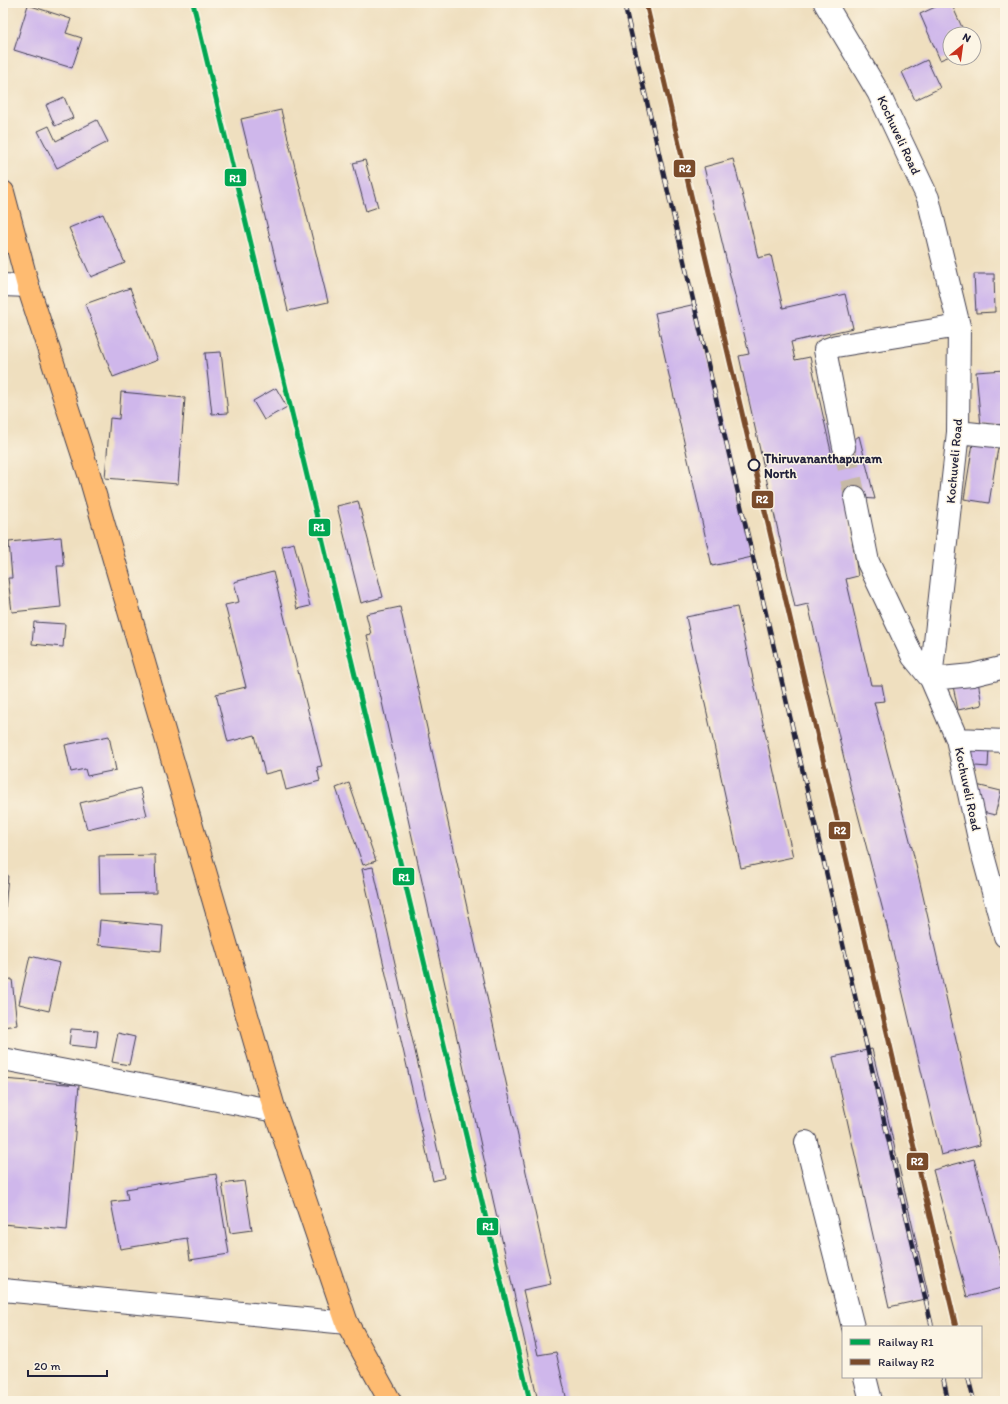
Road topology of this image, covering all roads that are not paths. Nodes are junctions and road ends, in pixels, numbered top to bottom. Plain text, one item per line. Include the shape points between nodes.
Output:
1 (825, 3) edge
2 (3, 192) edge
3 (3, 285) edge
4 (28, 286) junction
5 (959, 326) junction
6 (958, 432) junction
7 (1005, 437) edge
8 (844, 447) tunnel mouth
9 (856, 497) tunnel mouth
10 (1005, 667) edge
11 (931, 679) junction
12 (957, 739) junction
13 (1005, 741) edge
14 (1005, 936) edge
15 (3, 1060) edge
16 (275, 1111) junction
17 (806, 1142) dead end
18 (3, 1290) edge
19 (347, 1323) junction
20 (853, 1326) edge
21 (865, 1378) edge
22 (390, 1401) edge
23 (872, 1401) edge

1 - 5 street, Kochuveli Road via 878,92 928,198
2 - 4 main road
3 - 4 street
4 - 16 main road via 91,482
5 - 6 street, Kochuveli Road
5 - 8 street via 825,350
6 - 7 street
6 - 11 street, Kochuveli Road
9 - 11 street via 868,562 913,657
10 - 11 street via 972,675
11 - 12 street, Kochuveli Road
12 - 13 street
12 - 14 street, Kochuveli Road via 981,848
15 - 16 street
16 - 19 main road
17 - 20 street
18 - 19 street
19 - 22 main road
21 - 23 street

